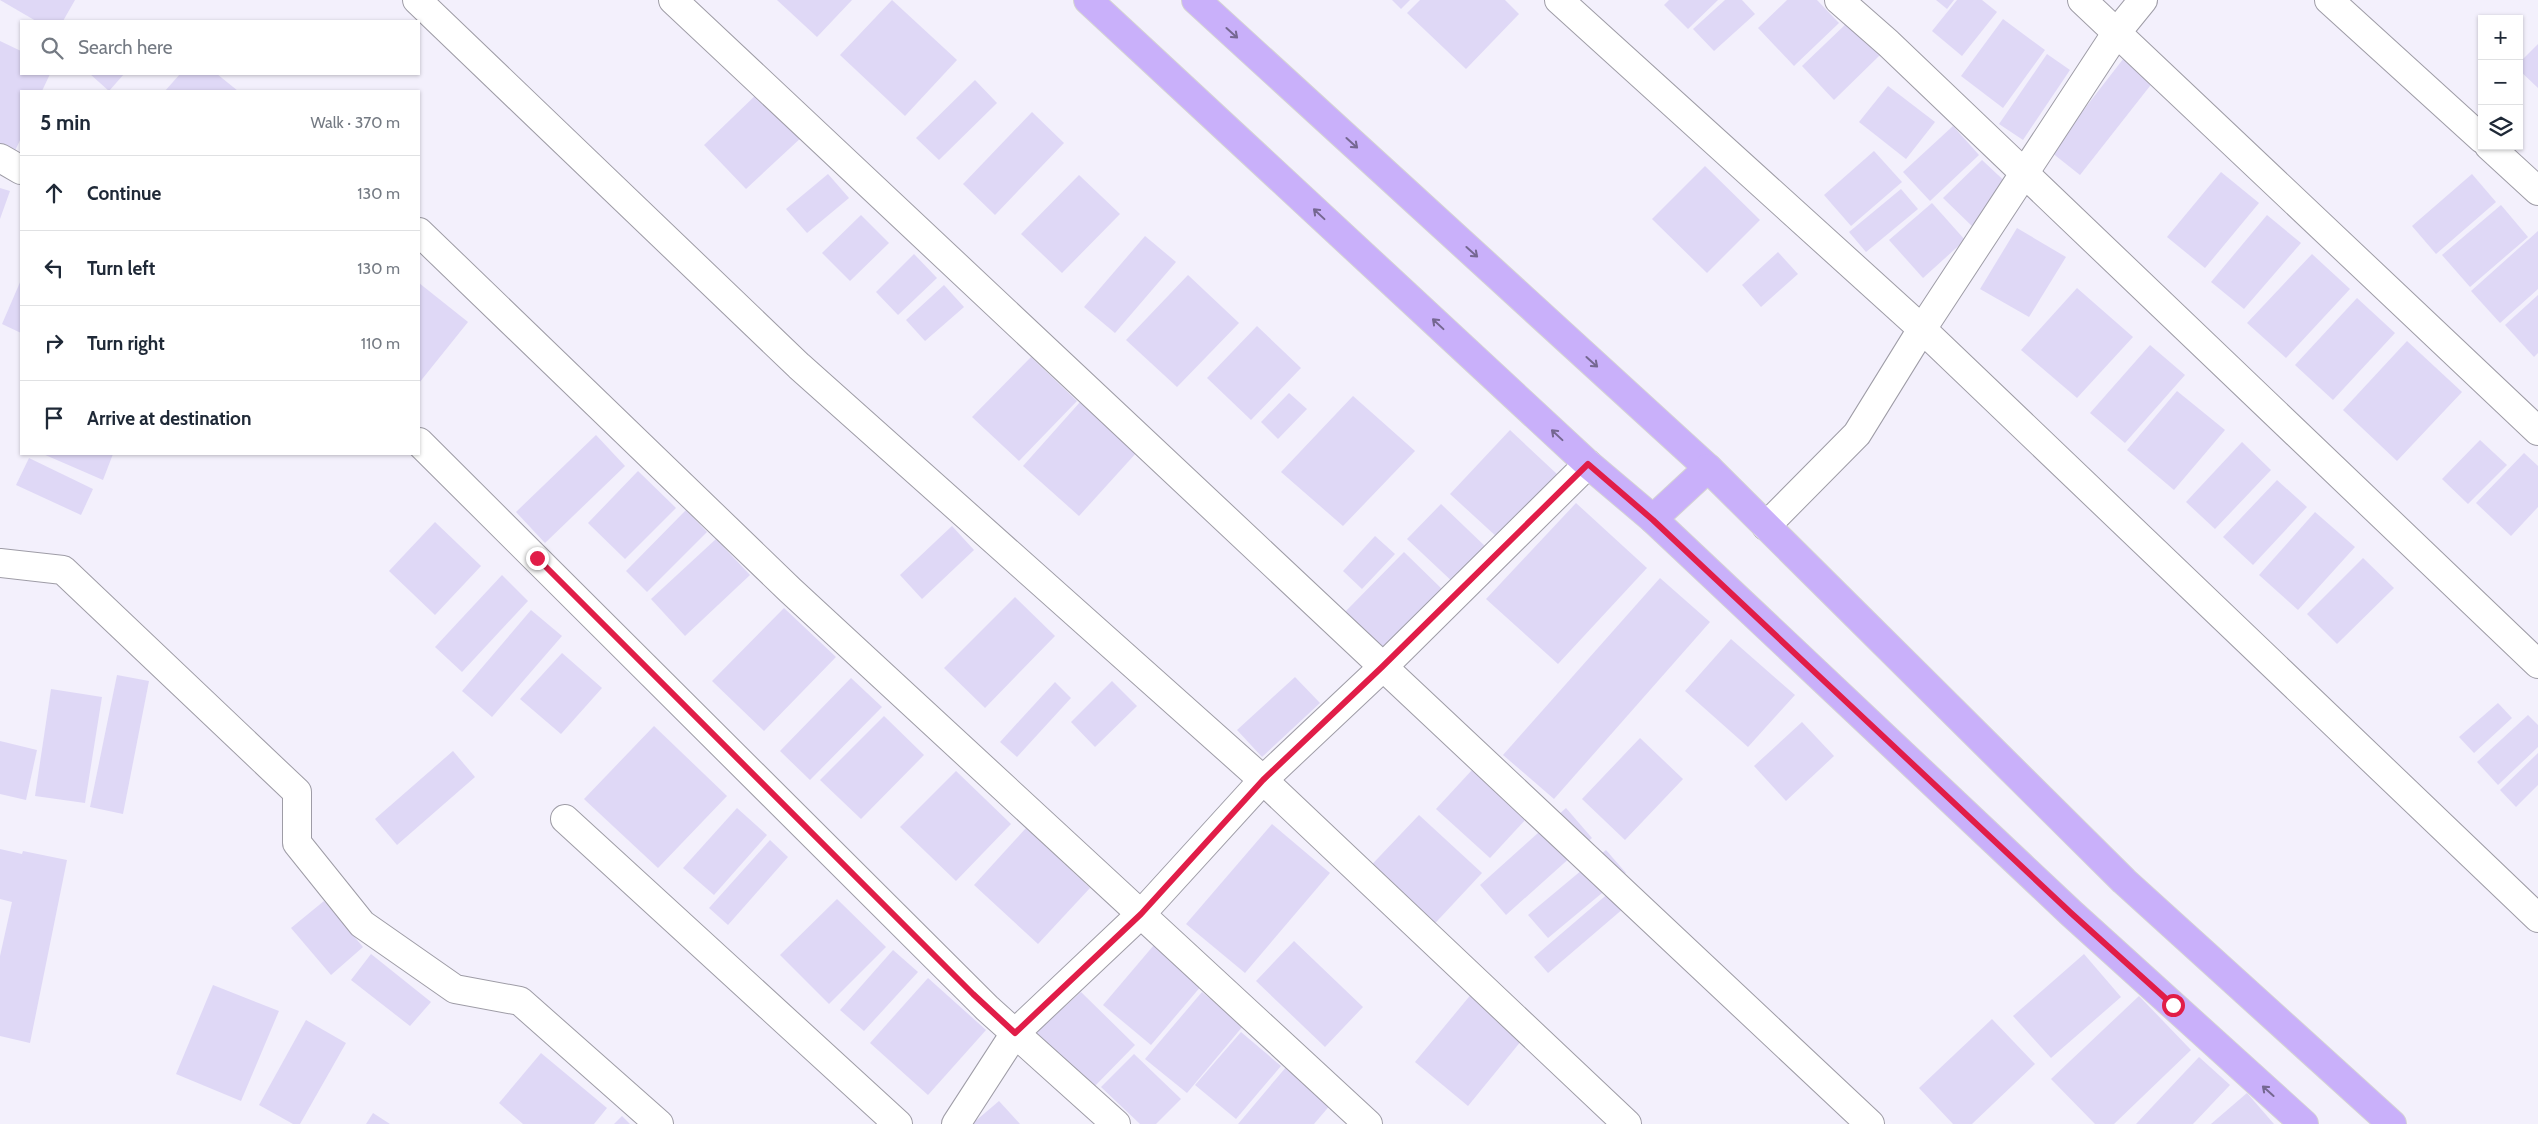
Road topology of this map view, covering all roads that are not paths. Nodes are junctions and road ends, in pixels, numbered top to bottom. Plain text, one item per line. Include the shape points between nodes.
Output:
1 (416, 0) edge
2 (673, 0) edge
3 (1088, 0) edge
4 (1196, 0) edge
5 (1559, 0) edge
6 (1840, 0) edge
7 (2082, 0) edge
8 (2143, 0) edge
9 (2329, 0) edge
10 (2117, 32) junction
11 (2478, 135) edge
12 (2493, 150) edge
13 (0, 158) edge
14 (20, 169) edge
15 (2024, 175) junction
16 (2538, 191) edge
17 (420, 233) edge
18 (1922, 328) junction
19 (2538, 431) edge
20 (420, 443) edge
21 (1588, 464) junction
22 (1708, 468) junction
23 (1653, 520) junction
24 (1766, 526) junction
25 (0, 563) edge
26 (2538, 664) edge
27 (1382, 667) junction
28 (1263, 780) junction
29 (565, 819) dead end
30 (1141, 914) junction
31 (2538, 918) edge
32 (1015, 1033) junction
33 (659, 1124) edge
34 (898, 1124) edge
35 (956, 1124) edge
36 (1116, 1124) edge
37 (1368, 1124) edge
38 (1627, 1124) edge
39 (1870, 1124) edge
40 (2304, 1124) edge
41 (2392, 1124) edge

1 - 28 street via 799,366
2 - 27 street
21 -> 3 main road
4 -> 22 main road
5 - 18 street
6 - 15 street via 1888,42
7 - 10 street
8 - 10 street
9 - 11 street
10 - 15 street
10 - 19 street
12 - 16 street
13 - 14 street
15 - 18 street
15 - 26 street
17 - 30 street via 790,590
18 - 24 street via 1857,434
18 - 31 street
20 - 32 street
21 - 23 main road
21 - 27 street
22 - 23 main road
22 - 24 main road
40 -> 23 main road via 2071,913
24 - 41 main road via 2124,881
25 - 33 street via 63,570 297,792 297,843 362,924 455,989 520,1001
27 - 28 street
27 - 39 street
28 - 30 street
28 - 38 street
29 - 34 street
30 - 32 street
30 - 37 street
32 - 35 street
32 - 36 street

